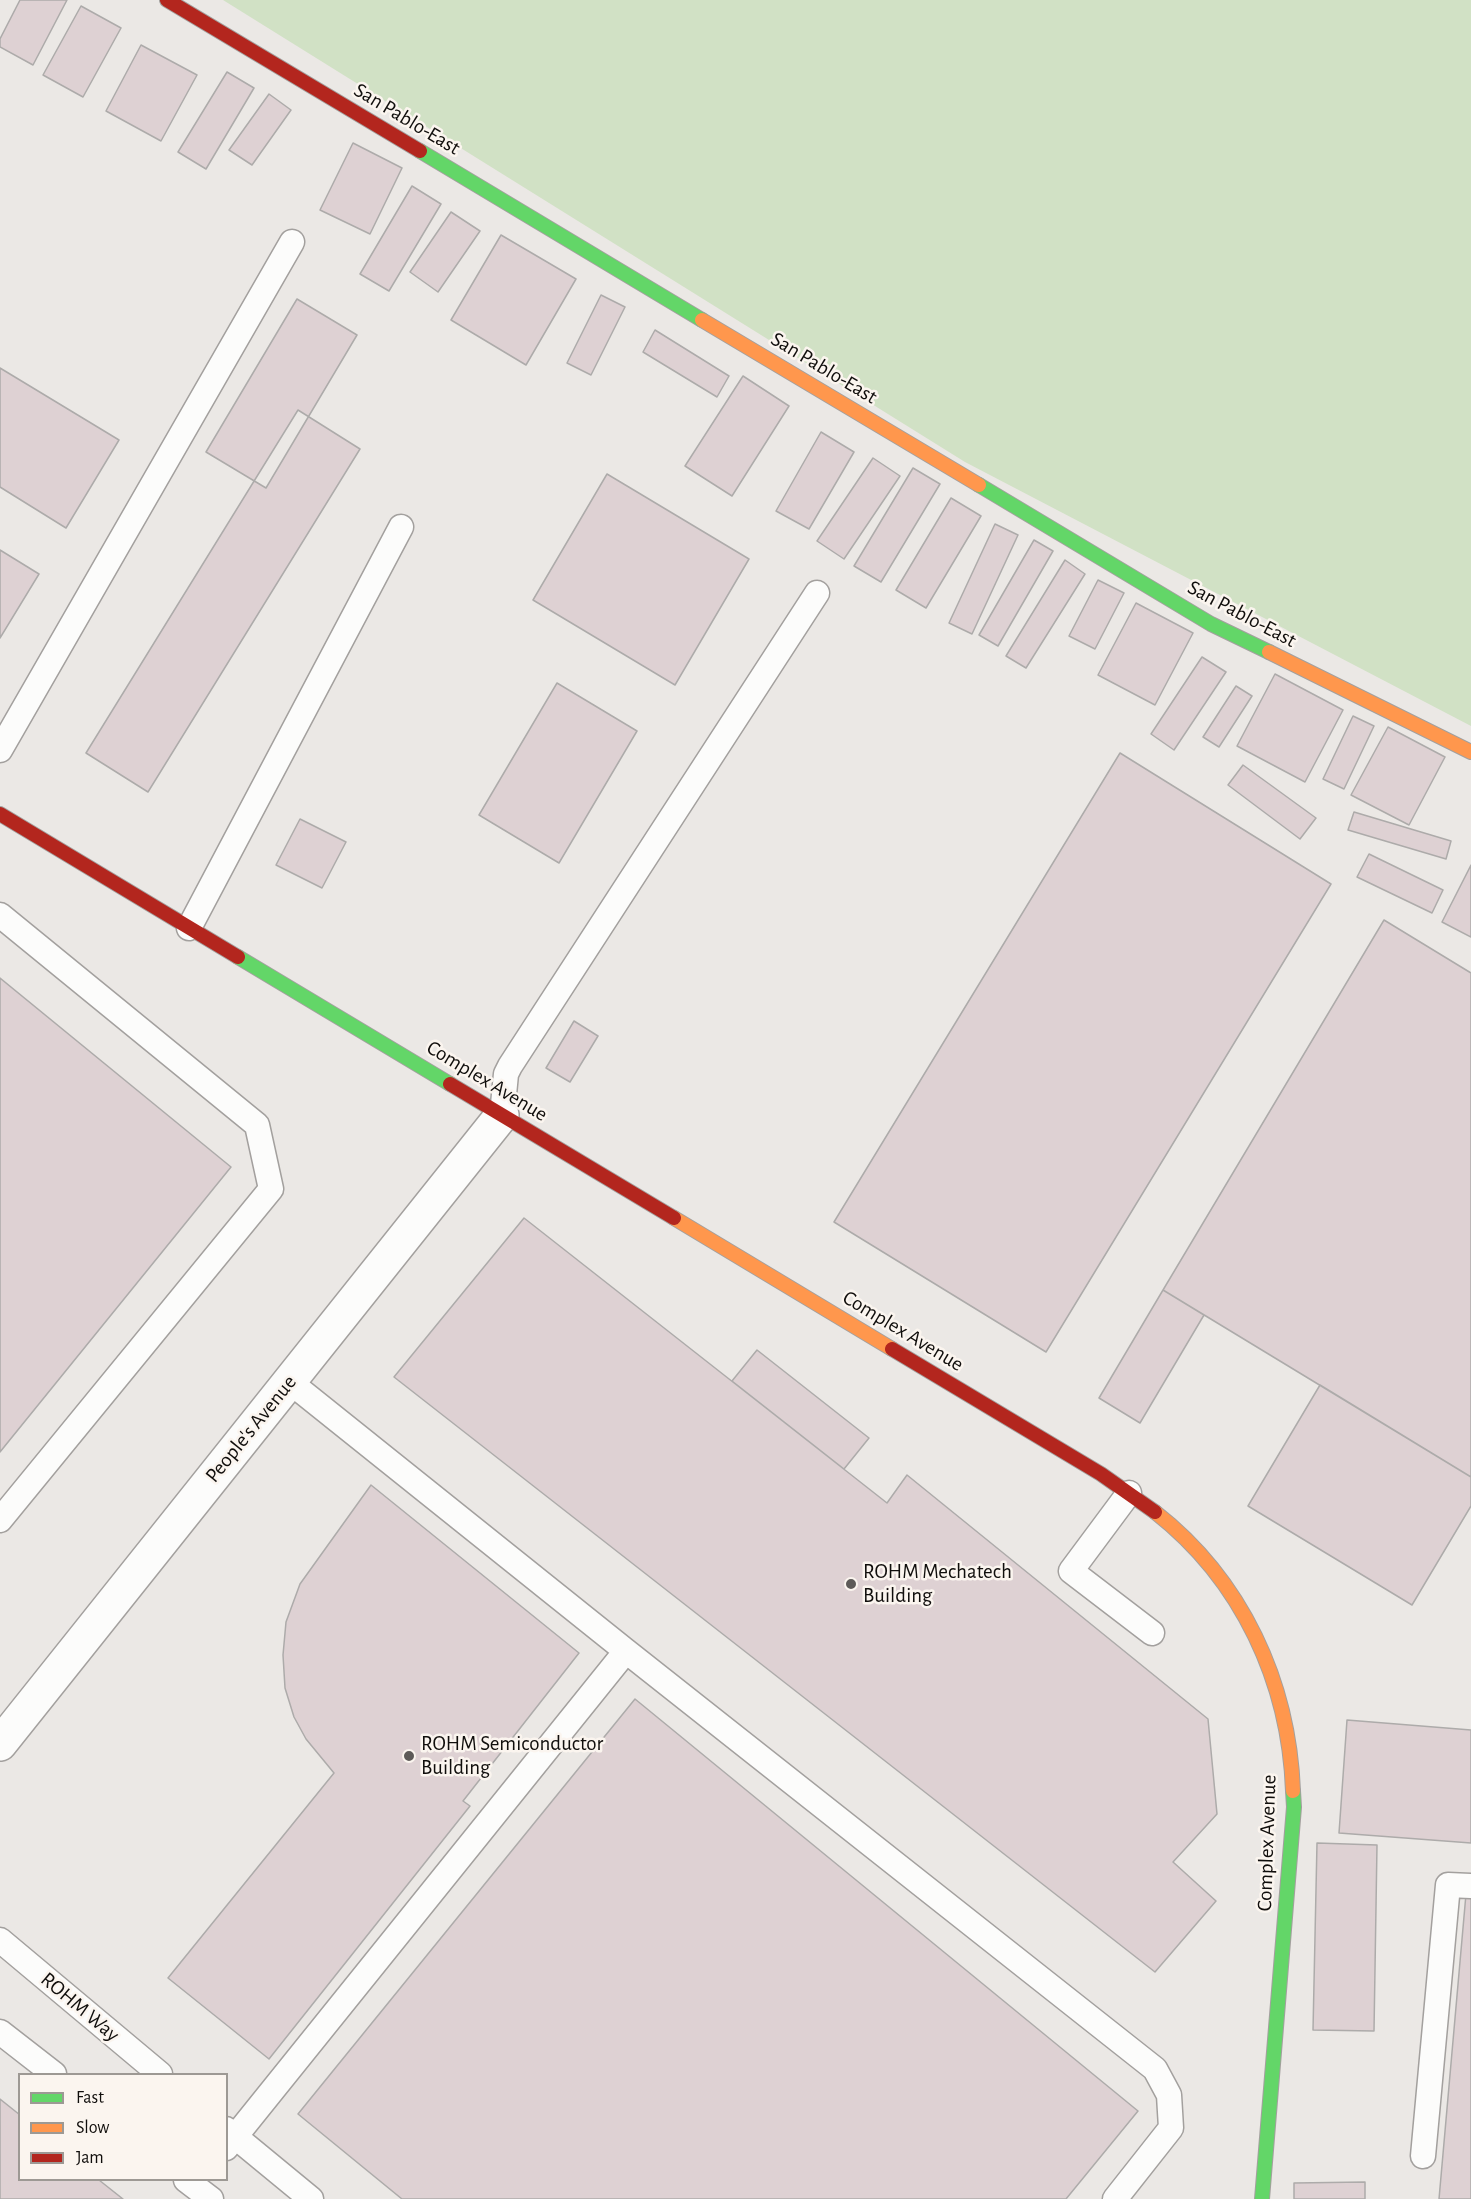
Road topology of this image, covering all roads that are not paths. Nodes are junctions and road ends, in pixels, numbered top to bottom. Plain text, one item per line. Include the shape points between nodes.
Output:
1 (167, 0) edge
2 (292, 242) dead end
3 (401, 527) dead end
4 (817, 593) dead end
5 (0, 750) edge
6 (1471, 752) edge
7 (0, 814) edge
8 (0, 915) edge
9 (189, 928) junction
10 (502, 1115) junction
11 (290, 1382) junction
12 (1129, 1493) junction
13 (0, 1520) edge
14 (1152, 1633) dead end
15 (626, 1651) junction
16 (0, 1744) edge
17 (1471, 1886) edge
18 (0, 1940) edge
19 (0, 2032) edge
20 (53, 2073) edge
21 (159, 2073) edge
22 (230, 2138) edge
23 (1423, 2156) dead end
24 (311, 2199) edge
25 (1115, 2199) edge
26 (1262, 2199) edge

1 - 6 street, San Pablo-East via 1211,624
2 - 5 lane
3 - 9 lane
4 - 10 lane via 510,1066
7 - 9 street, Complex Avenue
8 - 13 lane via 257,1125 271,1189
9 - 10 street, Complex Avenue
10 - 11 street, People's Avenue
10 - 12 street, Complex Avenue
11 - 15 lane
11 - 16 street, People's Avenue
12 - 14 lane via 1071,1571
12 - 26 street, Complex Avenue via 1188,1540 1216,1571 1243,1611 1264,1649 1278,1690 1290,1748 1294,1807
15 - 22 lane
15 - 25 lane via 1155,2069 1169,2095 1171,2128
17 - 23 lane via 1448,1885
18 - 21 lane, ROHM Way
19 - 20 lane
22 - 24 lane

